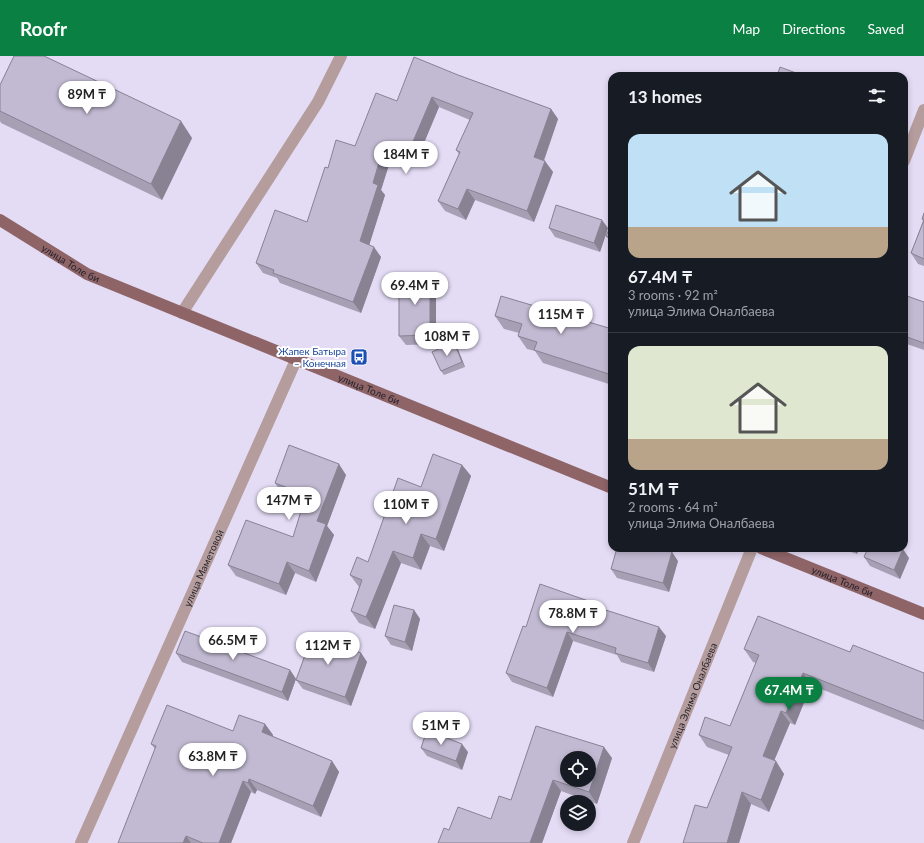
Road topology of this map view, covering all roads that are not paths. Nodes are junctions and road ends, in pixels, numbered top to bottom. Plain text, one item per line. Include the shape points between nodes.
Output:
1 (341, 56) edge
2 (924, 110) edge
3 (908, 151) edge
4 (0, 220) edge
5 (182, 313) junction
6 (296, 360) junction
7 (608, 486) edge
8 (750, 552) edge
9 (771, 552) edge
10 (924, 614) edge
11 (81, 843) edge
12 (634, 843) edge

1 - 5 street via 318,102
2 - 3 street
4 - 5 main road, улица Толе би via 87,274
5 - 6 main road, улица Толе би
6 - 7 main road, улица Толе би
6 - 11 street, улица Маметовой
8 - 12 street, улица Элима Оналбаева
9 - 10 main road, улица Толе би

